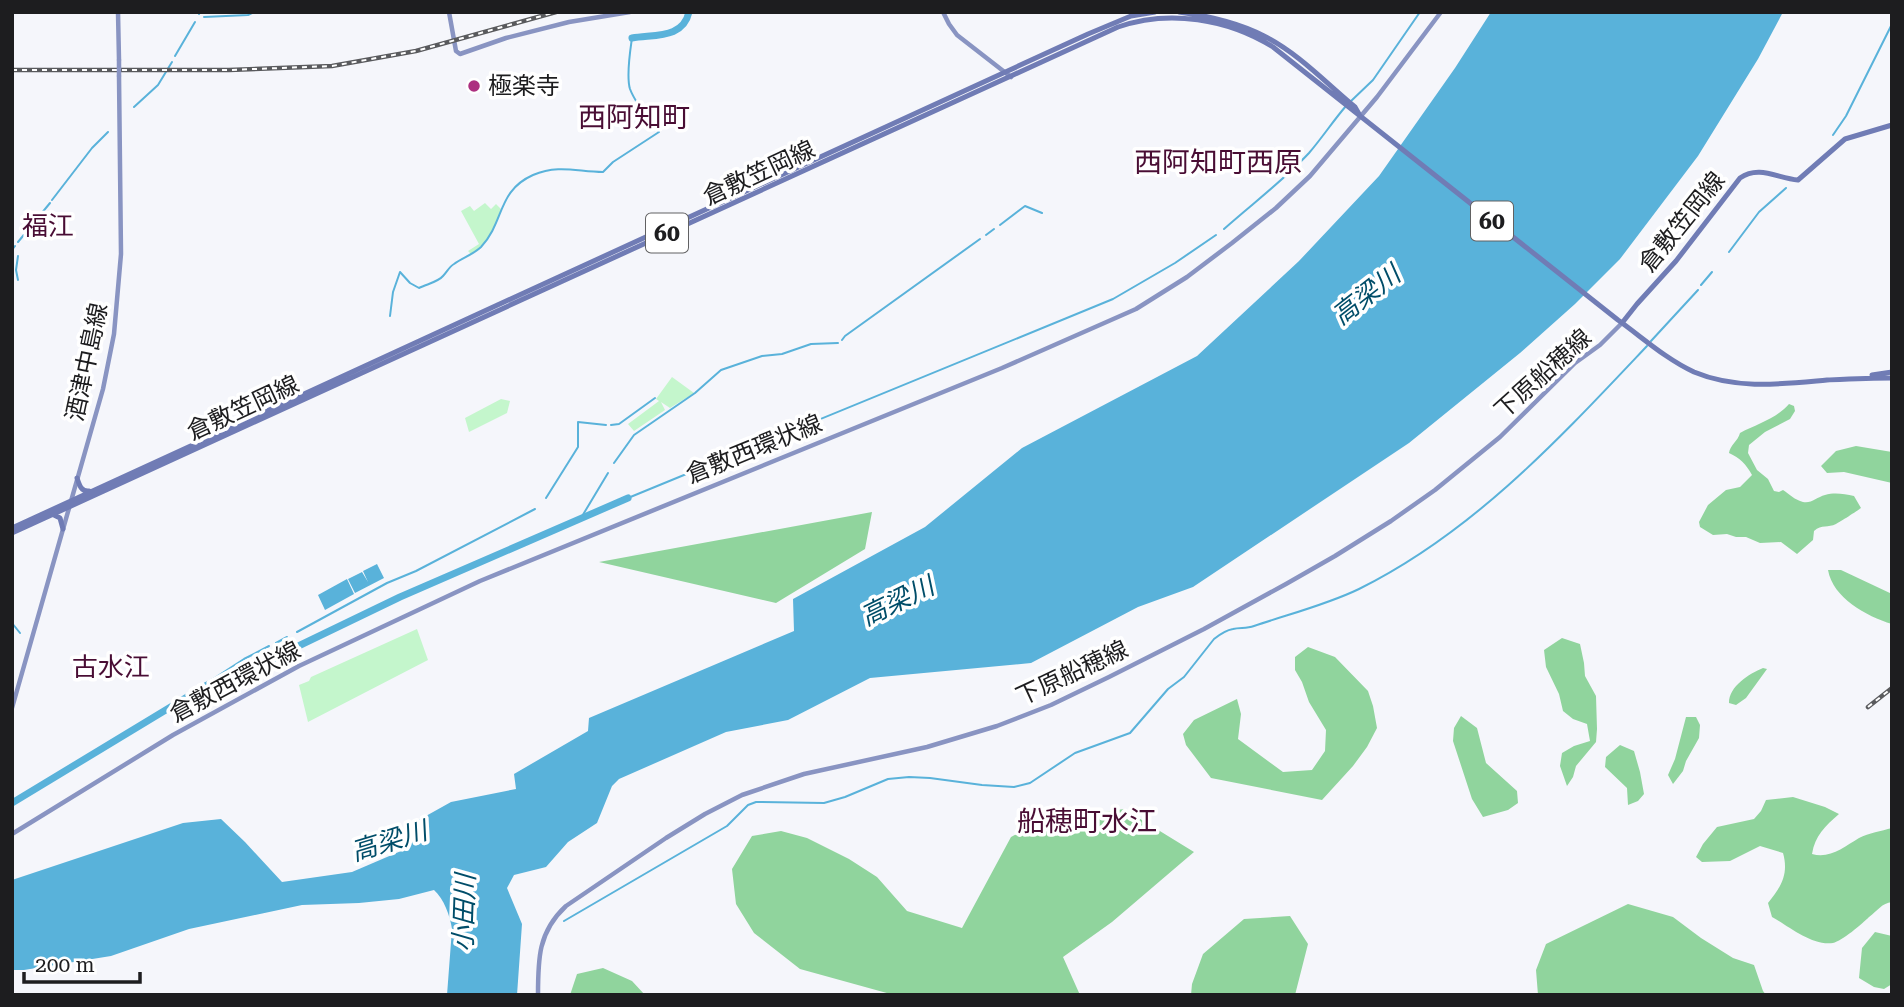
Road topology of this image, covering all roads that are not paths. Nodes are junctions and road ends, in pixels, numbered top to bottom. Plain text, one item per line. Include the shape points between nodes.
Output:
1 (118, 12) edge
2 (449, 12) edge
3 (630, 12) edge
4 (943, 12) edge
5 (1155, 12) edge
6 (1180, 12) edge
7 (1441, 12) edge
8 (1275, 45) junction
9 (1004, 72) junction
10 (1012, 77) junction
11 (1364, 119) junction
12 (1892, 125) edge
13 (1620, 322) junction
14 (1892, 375) edge
15 (77, 478) junction
16 (89, 491) junction
17 (71, 501) junction
18 (69, 508) junction
19 (53, 515) junction
20 (63, 529) junction
21 (12, 531) edge
22 (12, 708) edge
23 (12, 834) edge
24 (538, 995) edge

1 - 15 main road, 酒津中島線, bridge via 119,298 108,366
2 - 3 main road via 460,54 569,22
4 - 9 main road via 957,35
5 - 9 main road, 倉敷笠岡線 / 60 via 1122,19
6 - 8 main road, 倉敷笠岡線 / 60 via 1218,18 1265,36
7 - 11 main road, 倉敷西環状線
8 - 10 main road, 倉敷笠岡線 / 60 via 1223,25 1157,17 1118,27
8 - 11 main road, 倉敷笠岡線 / 60
9 - 10 main road
9 - 16 main road, 倉敷笠岡線 / 60
10 - 18 main road, 倉敷笠岡線 / 60
11 - 13 main road, 倉敷笠岡線 / 60
11 - 23 main road, 倉敷西環状線 via 1276,208 1187,277 1136,309 480,581 299,666 173,735
12 - 13 main road, 倉敷笠岡線 via 1845,139 1798,180 1759,171 1740,178 1676,261
13 - 14 main road, 倉敷笠岡線 / 60 via 1678,364 1717,379 1752,385
13 - 24 main road, 下原船穂線 via 1500,437 1435,489 1335,556 1204,629 1051,705 997,726 804,774 742,795 705,814 559,912 542,941
15 - 16 main road via 80,487
15 - 17 main road, 酒津中島線
16 - 17 main road, 倉敷笠岡線 / 60
17 - 18 main road, 酒津中島線
17 - 21 main road, 倉敷笠岡線 / 60
18 - 19 main road, 倉敷笠岡線 / 60
18 - 20 main road, 酒津中島線
19 - 20 main road via 60,518
19 - 21 main road, 倉敷笠岡線 / 60
20 - 22 main road, 酒津中島線

